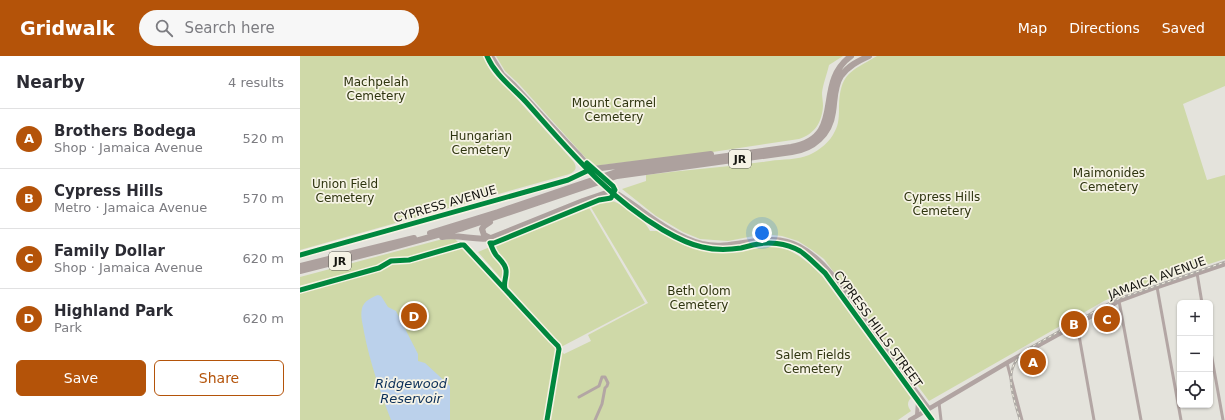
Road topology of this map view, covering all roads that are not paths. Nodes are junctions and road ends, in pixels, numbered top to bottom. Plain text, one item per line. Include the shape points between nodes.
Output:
1 (487, 56) edge
2 (492, 56) edge
3 (851, 56) edge
4 (869, 56) edge
5 (501, 75) junction
6 (744, 152) junction
7 (592, 172) junction
8 (613, 191) junction
9 (514, 211) junction
10 (491, 238) junction
11 (412, 242) junction
12 (300, 255) edge
13 (1225, 264) edge
14 (300, 265) edge
15 (300, 271) edge
16 (1197, 273) junction
17 (1157, 287) junction
18 (1202, 300) edge
19 (1119, 301) junction
20 (1077, 324) junction
21 (1007, 363) junction
22 (1213, 364) edge
23 (579, 397) dead end
24 (918, 400) junction
25 (939, 403) junction
26 (927, 409) junction
27 (918, 415) junction
28 (595, 420) edge
29 (910, 420) edge
30 (932, 420) edge
31 (941, 420) edge
32 (1022, 420) edge
33 (1094, 420) edge
34 (1140, 420) edge
35 (1181, 420) edge
36 (1223, 420) edge

1 - 5 street, CYPRESS HILLS STREET
2 - 5 street, CYPRESS HILLS STREET
3 - 6 highway, JR via 840,65 833,78 827,118 814,138 799,145
4 - 9 highway, JR via 851,66 841,77 835,92 830,126 820,139 807,148 617,176
5 - 7 street, CYPRESS HILLS STREET
6 - 7 highway via 700,155
6 - 14 highway, JR via 614,172 457,225
7 - 8 street, CYPRESS HILLS STREET
7 - 12 street, CYPRESS AVENUE
8 - 10 highway
8 - 24 street, CYPRESS HILLS STREET via 653,224 701,247 725,249 770,243 788,246 801,252 825,273
8 - 26 street, CYPRESS HILLS STREET via 654,219 691,239 720,245 762,238 777,239 800,246 816,257 828,270
9 - 10 highway via 484,226 482,232
9 - 11 highway, JR
10 - 11 highway via 451,236
11 - 15 highway, JR
13 - 16 main road, JAMAICA AVENUE
16 - 17 main road, JAMAICA AVENUE
16 - 18 street
17 - 19 main road, JAMAICA AVENUE
17 - 35 street
19 - 20 main road, JAMAICA AVENUE
19 - 34 street
20 - 21 main road, JAMAICA AVENUE
20 - 33 street
21 - 25 main road, JAMAICA AVENUE
21 - 32 street
22 - 36 street
23 - 28 street via 598,386 602,377 605,377 608,383
24 - 26 street, CYPRESS HILLS STREET
24 - 27 street
25 - 26 main road, JAMAICA AVENUE
25 - 31 street
26 - 27 main road, JAMAICA AVENUE
26 - 30 street
27 - 29 main road, JAMAICA AVENUE

